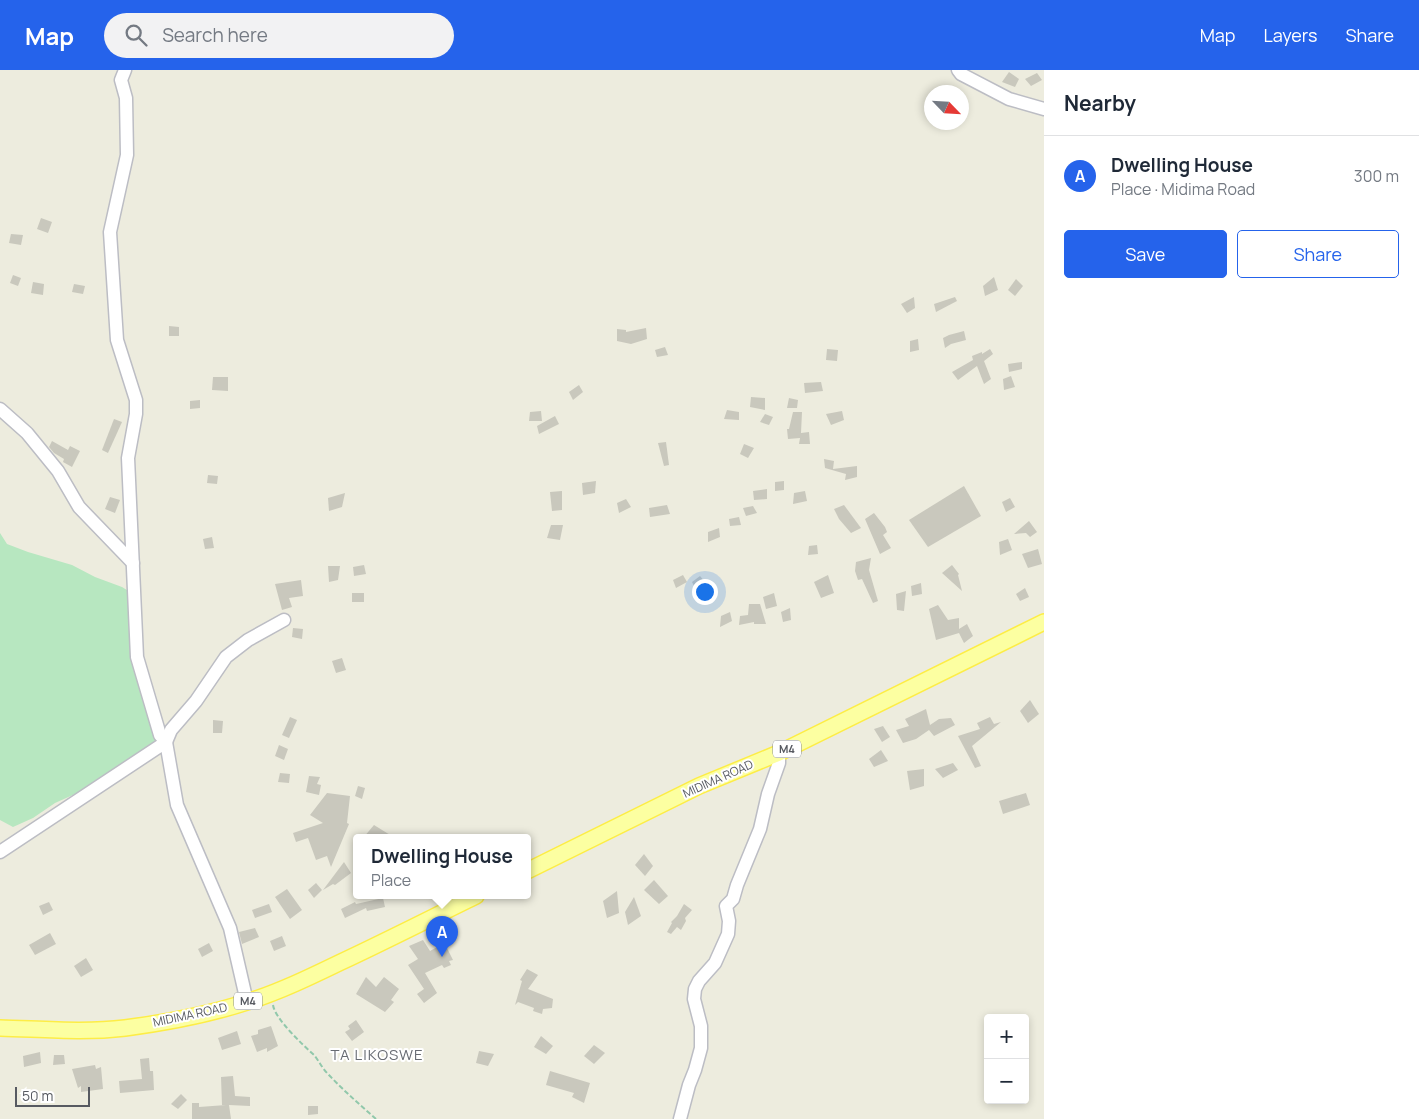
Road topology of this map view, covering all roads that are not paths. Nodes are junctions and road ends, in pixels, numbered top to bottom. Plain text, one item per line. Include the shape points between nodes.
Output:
1 (125, 70) edge
2 (958, 70) edge
3 (1044, 109) edge
4 (0, 409) edge
5 (133, 563) junction
6 (284, 620) dead end
7 (1044, 622) edge
8 (166, 742) junction
9 (779, 753) junction
10 (0, 852) edge
11 (531, 868) edge
12 (470, 899) edge
13 (247, 1002) junction
14 (0, 1028) edge
15 (680, 1119) edge

1 - 5 street via 122,80 126,98 127,155 110,232 117,340 136,400 128,458
2 - 3 street via 1009,99
4 - 5 street via 27,433 58,471 79,507
5 - 8 street via 138,657 160,735
6 - 8 street via 248,640 226,657 196,701 171,730
7 - 9 main road, MIDIMA ROAD / M4
8 - 10 street
8 - 13 street via 177,805 230,928
9 - 11 main road, MIDIMA ROAD / M4 via 699,786
9 - 15 street via 760,829 733,899 726,906 728,934 715,963 695,988 701,1048
12 - 13 main road, MIDIMA ROAD / M4 via 392,938
13 - 14 main road, MIDIMA ROAD / M4 via 124,1028

